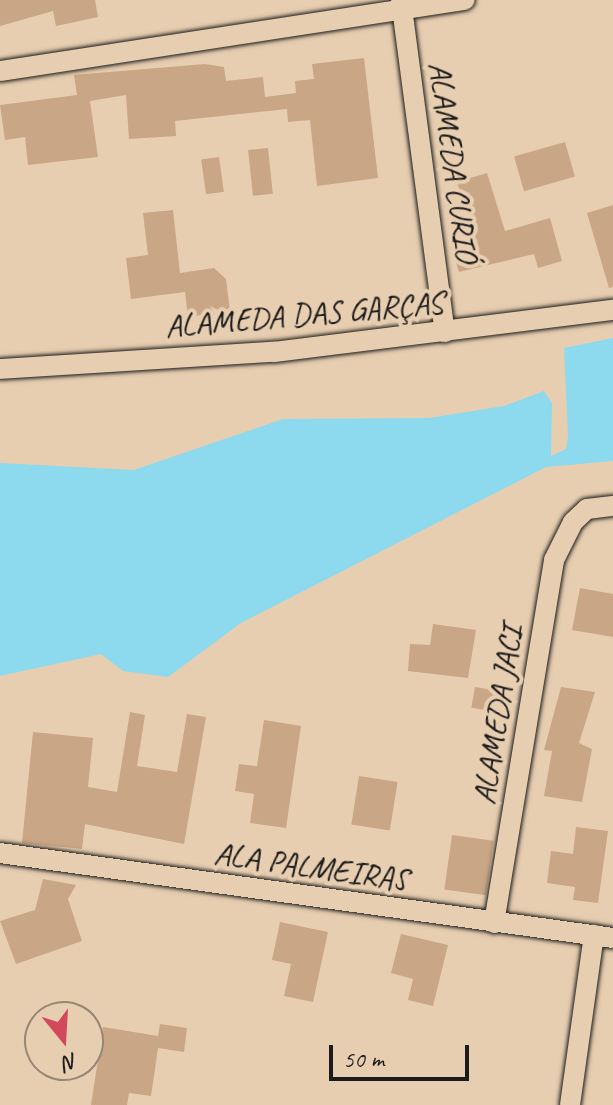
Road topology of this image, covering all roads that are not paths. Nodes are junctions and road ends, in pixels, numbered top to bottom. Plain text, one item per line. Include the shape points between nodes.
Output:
1 (465, 0) edge
2 (402, 7) edge
3 (0, 71) edge
4 (613, 310) edge
5 (445, 332) junction
6 (0, 369) edge
7 (613, 506) edge
8 (0, 853) edge
9 (494, 923) junction
10 (604, 937) edge
11 (570, 1105) edge

1 - 2 street
2 - 3 street
2 - 5 street, ALAMEDA CURIÓ
4 - 5 street, ALAMEDA DAS GARÇAS
5 - 6 street, ALAMEDA DAS GARÇAS
7 - 9 street, ALAMEDA JACI via 587,509 573,522 554,560
8 - 9 street, ALA PALMEIRAS
9 - 10 street, ALA PALMEIRAS
10 - 11 street

